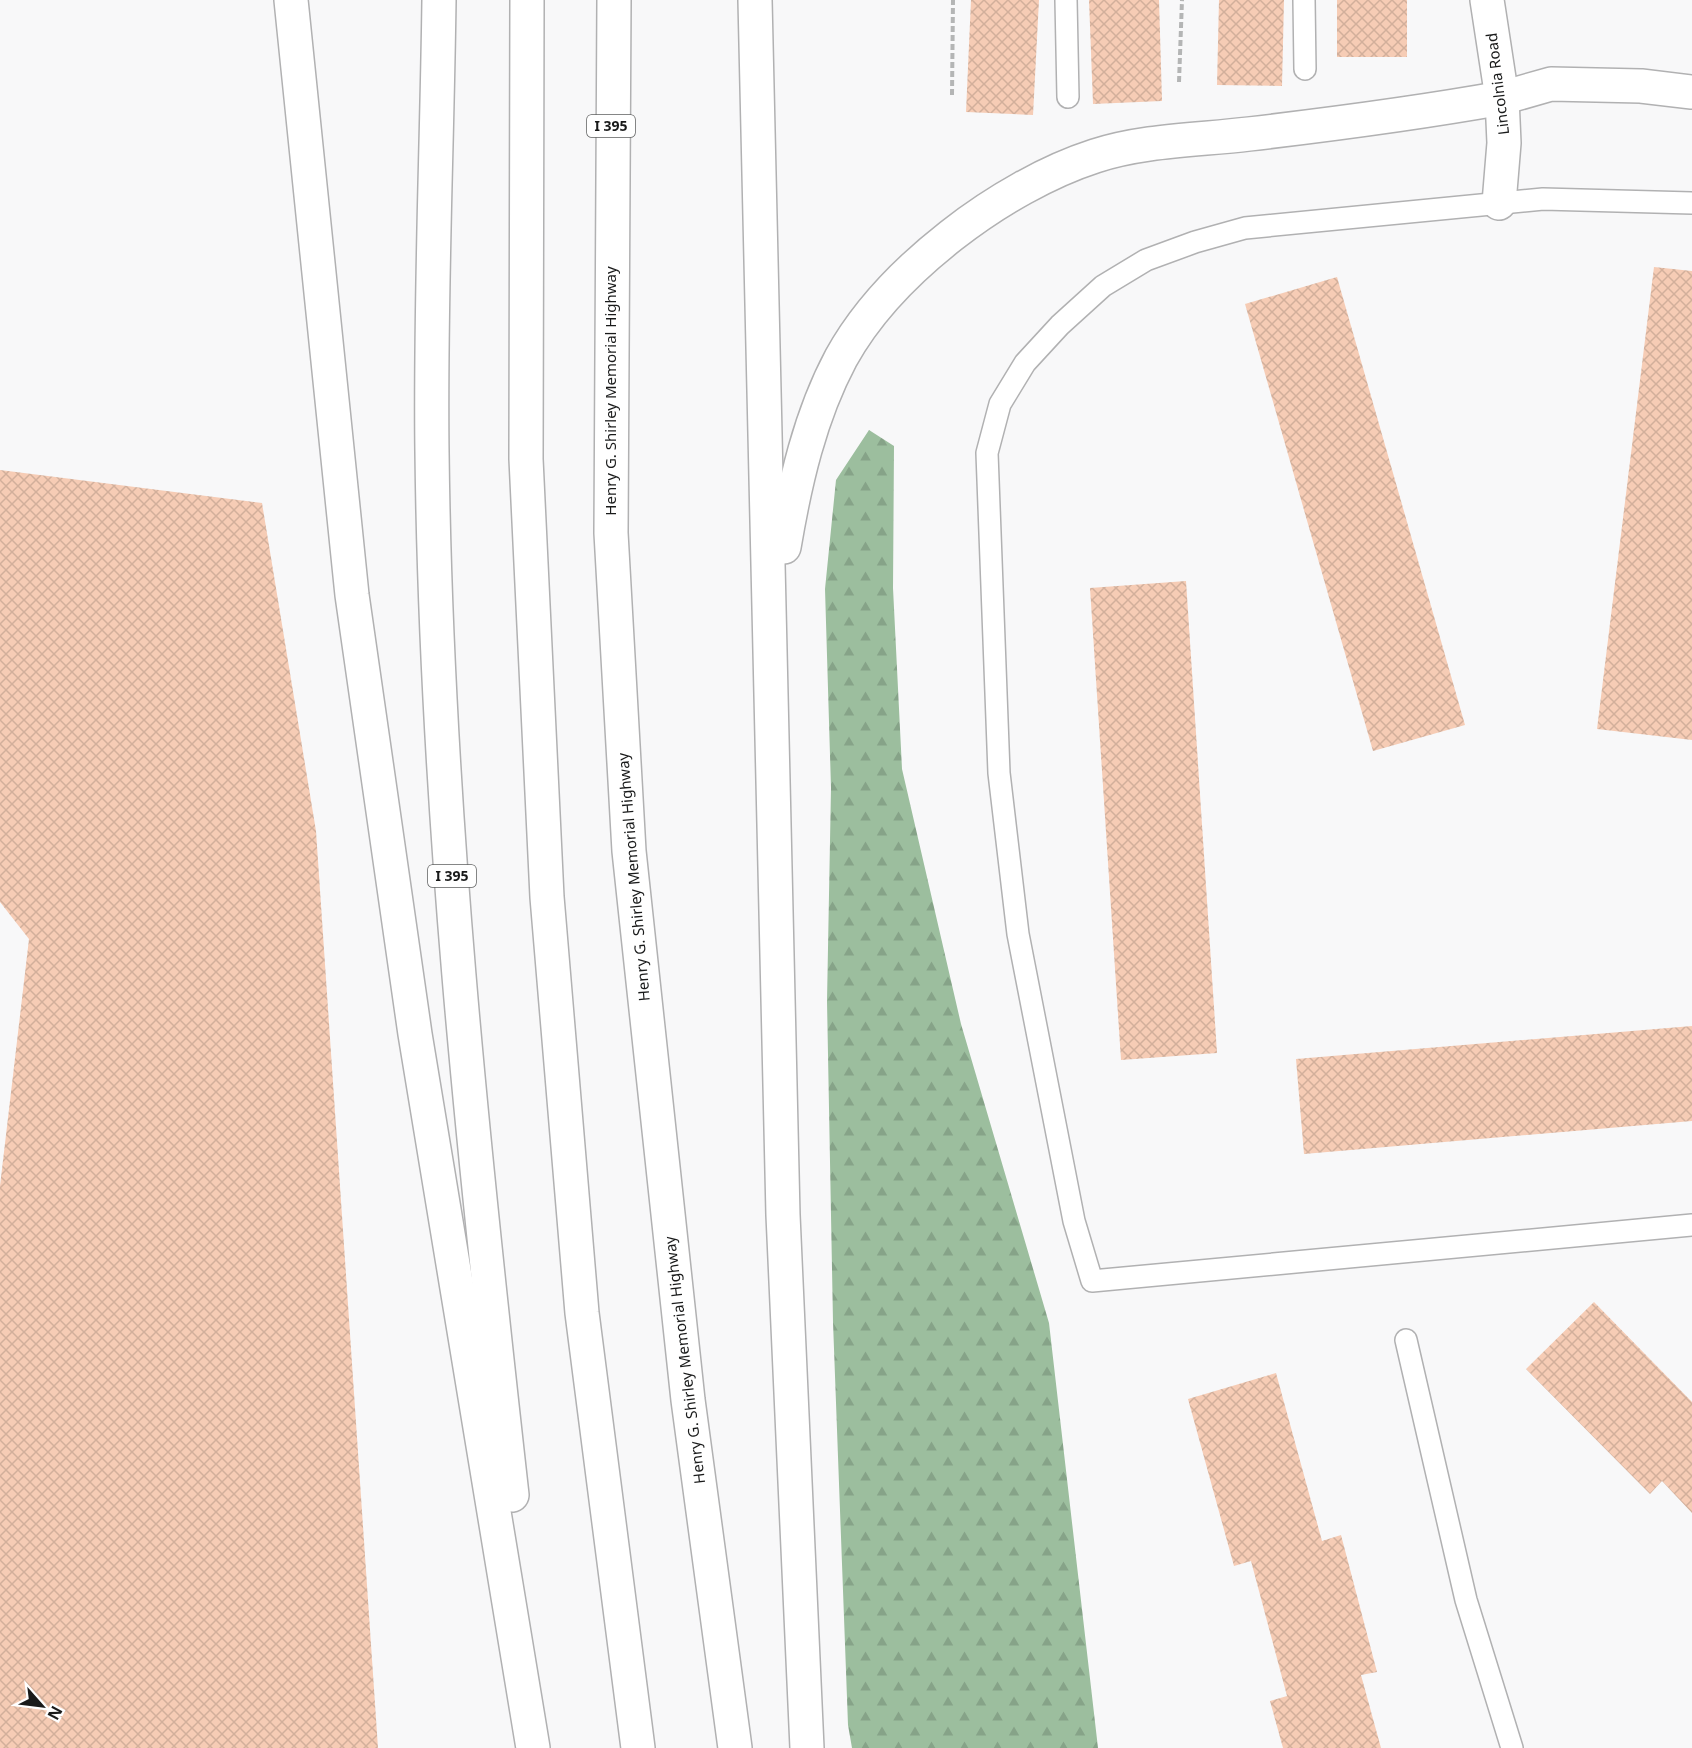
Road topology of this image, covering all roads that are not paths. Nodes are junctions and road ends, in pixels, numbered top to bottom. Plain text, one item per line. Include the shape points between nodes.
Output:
1 (291, 0) edge
2 (439, 0) edge
3 (527, 0) edge
4 (614, 0) edge
5 (756, 0) edge
6 (1066, 0) edge
7 (1304, 0) edge
8 (1487, 0) edge
9 (1305, 69) dead end
10 (1692, 92) edge
11 (1068, 97) dead end
12 (1502, 98) junction
13 (1499, 203) junction
14 (1692, 203) edge
15 (773, 683) junction
16 (1692, 1225) edge
17 (1406, 1340) dead end
18 (532, 1748) edge
19 (540, 1748) edge
20 (638, 1748) edge
21 (735, 1748) edge
22 (807, 1748) edge
23 (1512, 1748) edge

1 - 18 main road via 352,595 416,1046
2 - 19 main road, I 395 via 432,451 441,706 460,987
3 - 20 main road via 526,459 547,897 582,1312
4 - 21 main road, Henry G. Shirley Memorial Highway / I 395 via 611,533 629,851 688,1401
5 - 15 main road
6 - 11 lane
7 - 9 lane
8 - 12 main road, Lincolnia Road
10 - 12 main road via 1641,86 1551,84
12 - 13 main road, Lincolnia Road via 1504,143
12 - 15 main road via 1390,118 1177,142 1096,156 986,208 955,232 906,276 869,317 841,358 810,431 794,490 784,551
13 - 14 lane via 1543,199
13 - 16 lane via 1245,228 1195,242 1146,260 1102,286 1025,363 1000,404 987,453 999,773 1018,934 1074,1221 1092,1281
15 - 22 main road via 784,1239
17 - 23 lane via 1466,1600

